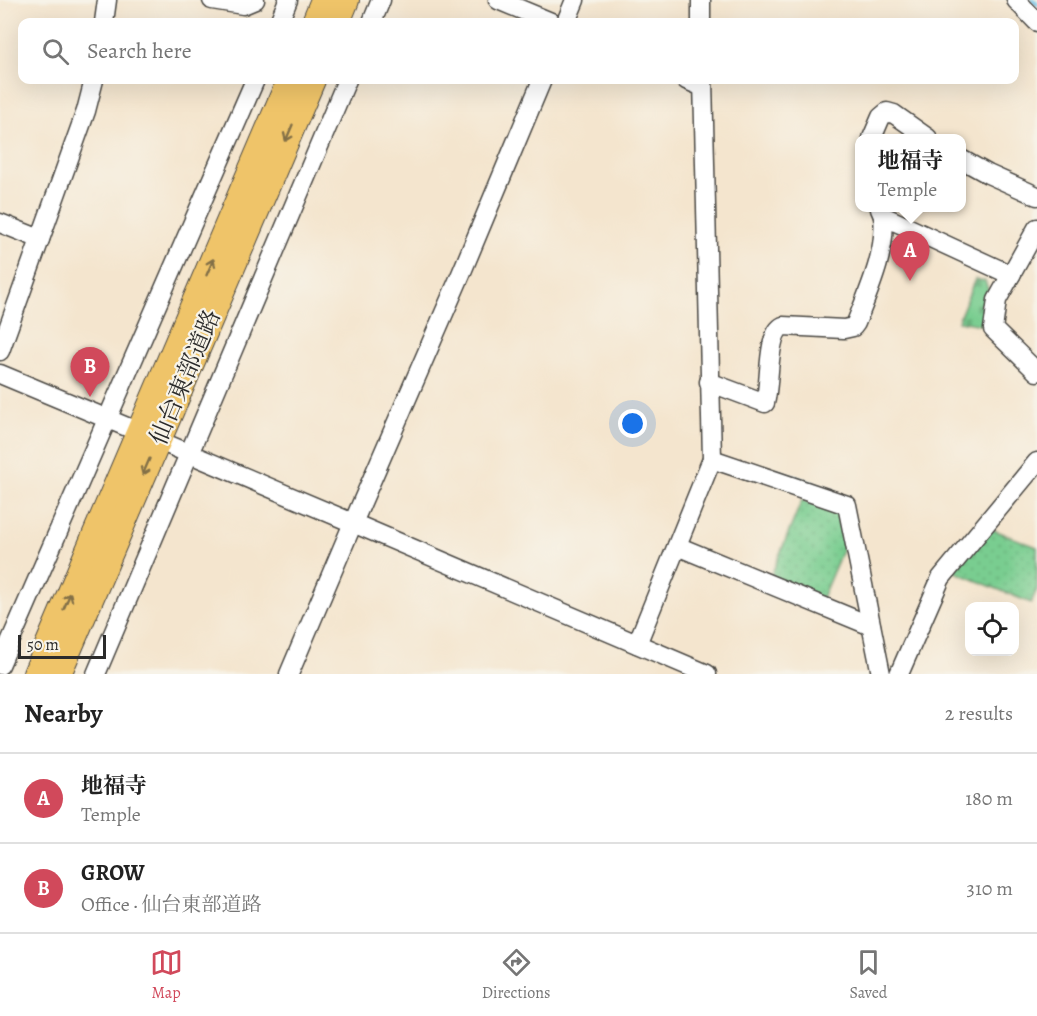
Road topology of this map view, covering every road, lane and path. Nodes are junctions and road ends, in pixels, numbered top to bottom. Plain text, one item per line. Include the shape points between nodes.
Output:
1 (107, 0) edge
2 (212, 0) edge
3 (255, 0) edge
4 (288, 0) edge
5 (324, 0) edge
6 (346, 0) edge
7 (381, 0) edge
8 (498, 0) edge
9 (575, 0) edge
10 (701, 0) edge
11 (1016, 0) edge
12 (105, 18) edge
13 (281, 18) edge
14 (317, 18) edge
15 (339, 18) edge
16 (374, 18) edge
17 (541, 18) edge
18 (568, 18) edge
19 (701, 18) edge
20 (1037, 22) edge
21 (93, 84) edge
22 (253, 84) edge
23 (288, 84) edge
24 (310, 84) edge
25 (345, 84) edge
26 (540, 84) edge
27 (697, 84) edge
28 (874, 134) edge
29 (922, 134) edge
30 (966, 162) edge
31 (1037, 196) edge
32 (881, 212) edge
33 (0, 223) edge
34 (1037, 228) edge
35 (40, 239) junction
36 (1011, 275) junction
37 (0, 351) edge
38 (1037, 372) edge
39 (0, 374) edge
40 (709, 382) junction
41 (108, 418) junction
42 (127, 427) dead end
43 (169, 445) dead end
44 (189, 453) junction
45 (712, 459) junction
46 (1037, 462) edge
47 (353, 523) junction
48 (677, 546) junction
49 (871, 626) junction
50 (637, 644) junction
51 (0, 665) edge
52 (36, 674) edge
53 (58, 674) edge
54 (96, 674) edge
55 (289, 674) edge
56 (707, 674) edge
57 (881, 674) edge
58 (898, 674) edge

1 - 12 street
2 - 3 street via 243,5
4 - 13 street
5 - 14 highway
6 - 15 highway
7 - 16 street
8 - 17 street
9 - 18 street
10 - 19 street
11 - 20 street
21 - 35 street
22 - 41 street
52 -> 23 highway, 仙台東部道路
24 -> 53 highway, 仙台東部道路
25 - 44 street
26 - 47 street
27 - 40 street
28 - 29 street via 880,117 887,112
30 - 31 street
32 - 36 street
32 - 40 street via 885,233 870,287 853,327 778,328 773,339 765,403
33 - 35 street
34 - 36 street
35 - 37 street
36 - 38 street via 997,300 993,329
39 - 41 street
40 - 45 street
41 - 42 street
41 - 51 street
43 - 44 street
44 - 47 street
44 - 54 street
45 - 48 street
45 - 49 street via 847,505
46 - 58 street via 941,578
47 - 50 street
47 - 55 street
48 - 49 street
48 - 50 street
49 - 57 street
50 - 56 street

